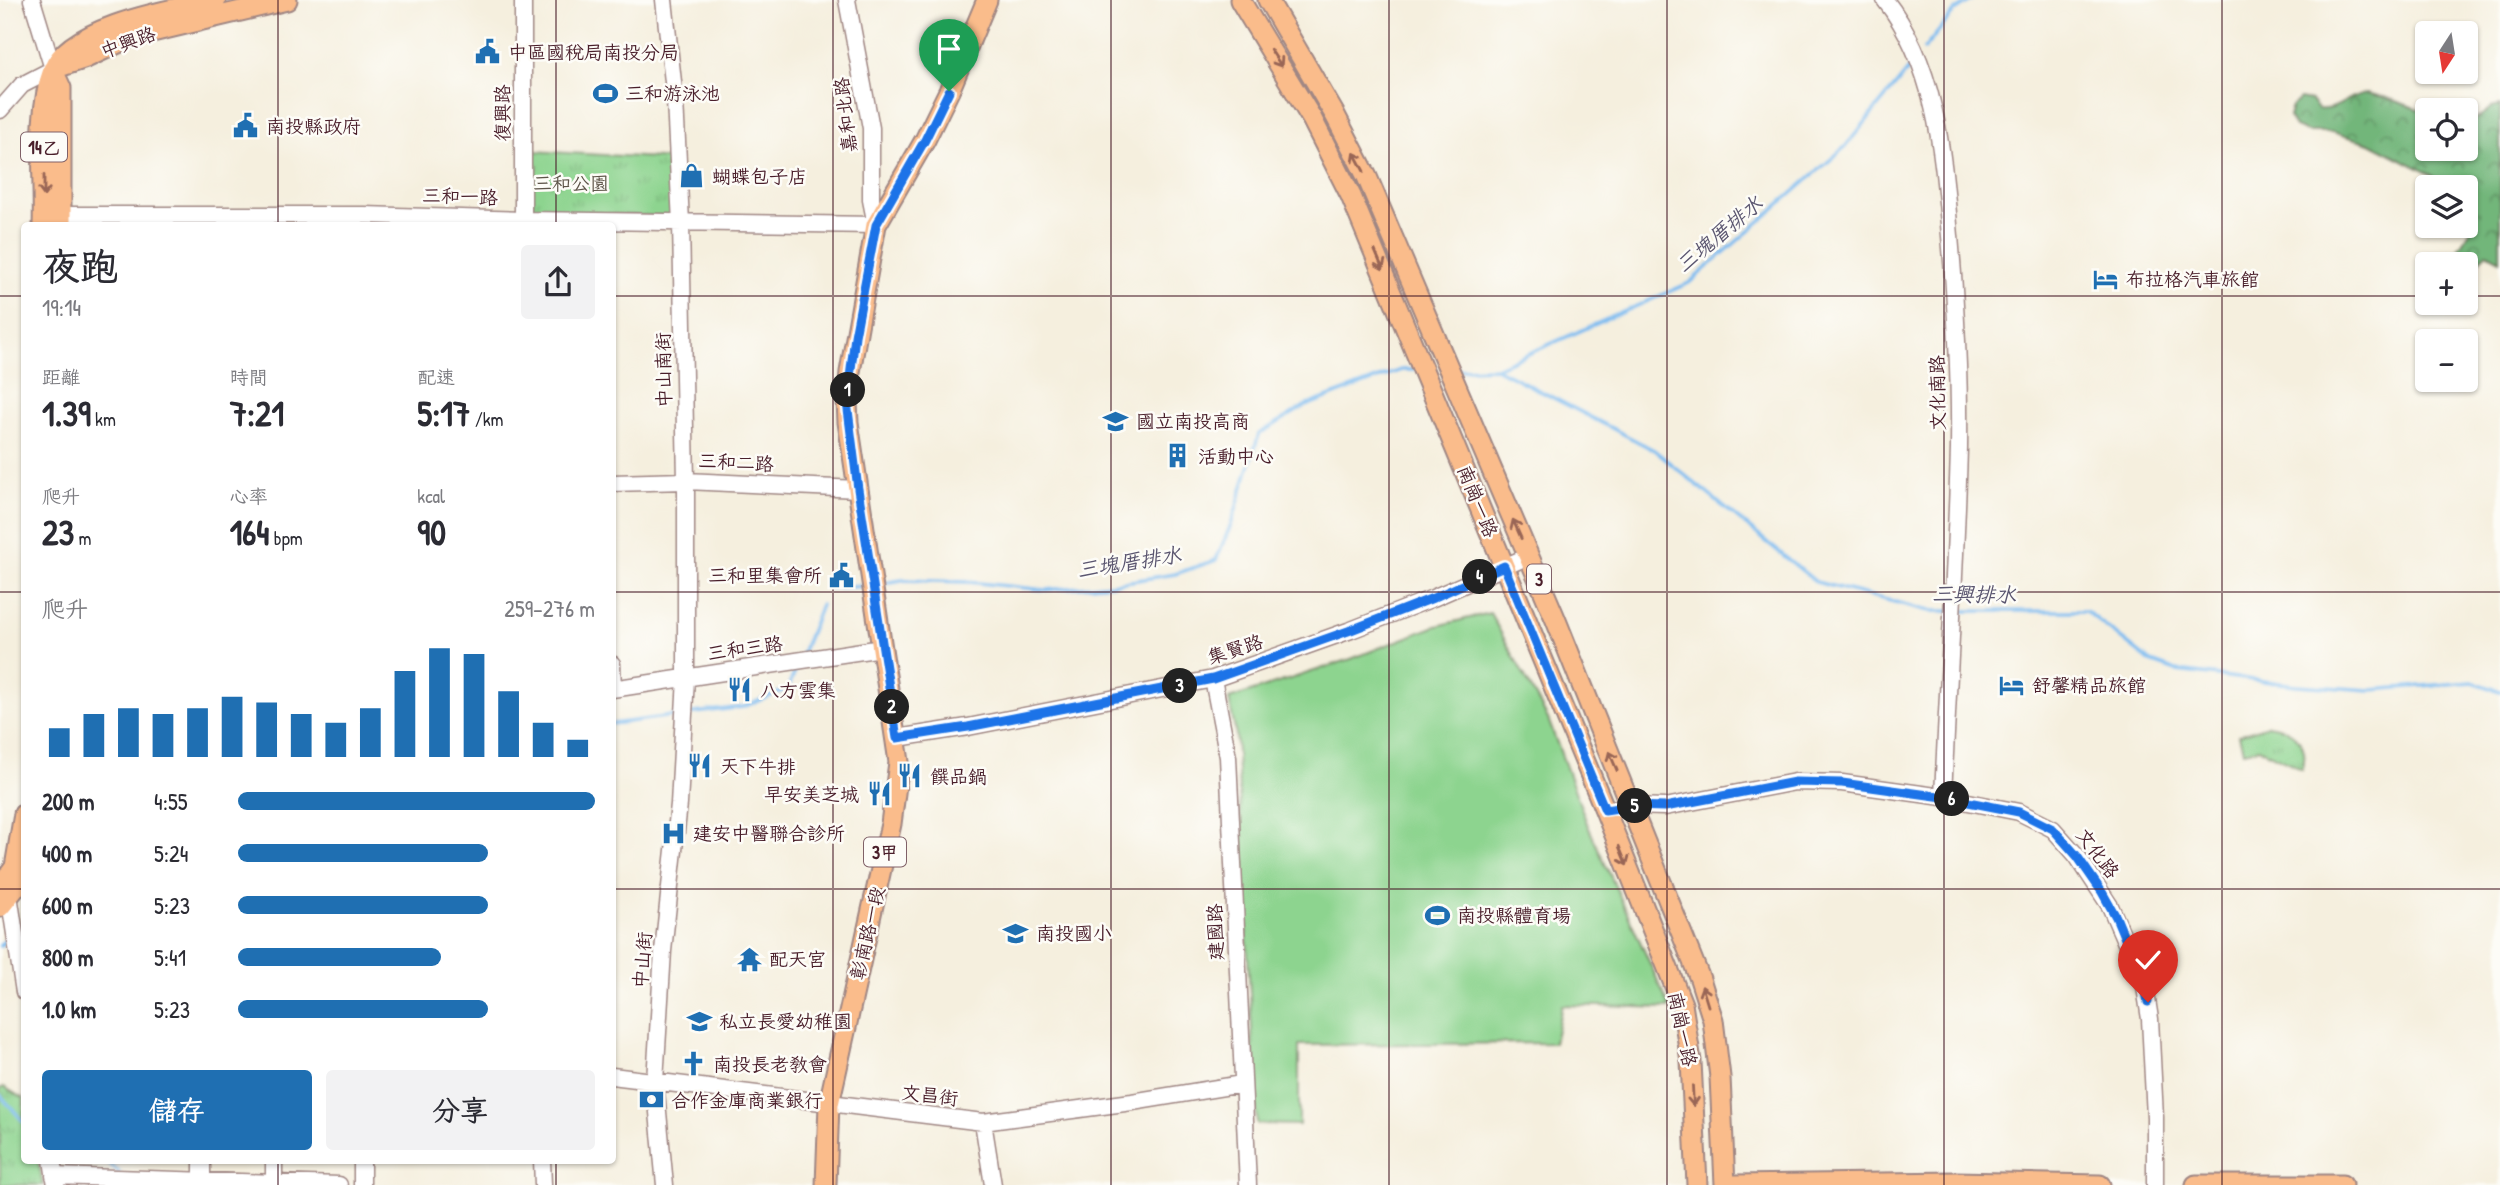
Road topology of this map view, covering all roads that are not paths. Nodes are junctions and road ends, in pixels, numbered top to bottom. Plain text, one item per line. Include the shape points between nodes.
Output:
1 (32, 0) edge
2 (216, 0) edge
3 (523, 0) edge
4 (664, 0) edge
5 (846, 0) edge
6 (987, 0) edge
7 (1240, 0) edge
8 (1268, 0) edge
9 (1885, 0) edge
10 (278, 1) edge
11 (161, 21) junction
12 (53, 69) junction
13 (0, 110) edge
14 (140, 220) edge
15 (223, 220) edge
16 (364, 220) edge
17 (447, 221) edge
18 (52, 222) edge
19 (485, 222) edge
20 (523, 222) edge
21 (616, 223) edge
22 (681, 223) junction
23 (876, 225) junction
24 (687, 481) junction
25 (616, 483) edge
26 (858, 489) junction
27 (1529, 556) junction
28 (1504, 566) junction
29 (882, 648) junction
30 (685, 678) junction
31 (1213, 679) junction
32 (616, 690) edge
33 (682, 734) joint
34 (897, 738) junction
35 (1943, 797) junction
36 (1632, 806) junction
37 (1605, 810) junction
38 (20, 872) edge
39 (8, 899) edge
40 (21, 973) edge
41 (616, 1076) edge
42 (655, 1081) junction
43 (1242, 1084) junction
44 (829, 1104) junction
45 (983, 1122) junction
46 (202, 1164) edge
47 (274, 1164) edge
48 (362, 1164) edge
49 (542, 1164) edge
50 (54, 1174) edge
51 (202, 1182) edge
52 (274, 1183) edge
53 (339, 1185) edge
54 (362, 1185) edge
55 (544, 1185) edge
56 (665, 1185) edge
57 (826, 1185) edge
58 (993, 1185) edge
59 (1248, 1185) edge
60 (1690, 1185) edge
61 (1696, 1185) edge
62 (1707, 1185) edge
63 (1725, 1185) edge
64 (1734, 1185) edge
65 (2100, 1185) edge
66 (2155, 1185) edge
67 (2196, 1185) edge
68 (2342, 1185) edge

1 - 12 street
2 - 11 main road, 中興路
3 - 20 street, 復興路
4 - 22 street, 中山南街
5 - 23 street, 嘉和北路 via 871,128 871,200
6 - 23 main road, 彰南路一段 / 3甲 via 925,140
7 -> 28 main road, 南崗一路 / 3 via 1286,72 1350,196
27 -> 8 main road, 南崗一路 / 3 via 1367,177
9 - 35 street, 文化南路 via 1903,22 1932,104 1945,187 1957,325 1959,446
10 - 11 main road, 中興路
11 - 12 main road, 中興路
12 - 13 street via 22,85
12 - 18 main road, 14乙 via 61,88
14 - 15 street, 三和一路
14 - 18 street, 三和一路
15 - 16 street, 三和一路
16 - 17 street, 三和一路
17 - 19 street, 三和一路
21 - 22 street, 三和一路
22 - 23 street, 三和一路
22 - 24 street, 中山南街
23 - 26 main road, 彰南路一段 / 3甲 via 847,402
24 - 25 street, 三和二路
24 - 26 street, 三和二路
24 - 30 street, 中山南街
26 - 29 main road, 彰南路一段 / 3甲
27 - 28 street, 集賢路
36 -> 27 main road, 南崗一路 / 3
28 - 31 street, 集賢路 via 1344,633
28 - 37 main road, 南崗一路 / 3
29 - 30 street, 三和三路
29 - 34 main road, 彰南路一段 / 3甲
30 - 32 street, 三和三路
30 - 33 street, 中山南街
31 - 34 street, 集賢路
31 - 43 street, 建國路 via 1228,757
33 - 42 street, 中山街
34 - 44 main road, 彰南路一段 / 3甲 via 899,762 891,824
35 - 36 street, 文化路 via 1842,783 1795,782 1665,807
35 - 66 street, 文化路 via 2019,812 2053,829 2110,906 2148,1002
36 - 37 street, 文化路
63 -> 36 main road, 南崗一路 / 3 via 1713,1020
37 -> 61 main road, 南崗一路 / 3 via 1682,1004 1692,1061
38 - 39 main road
39 - 40 street
41 - 42 street, 文昌街
42 - 44 street, 文昌街
42 - 56 street, 中山街
43 - 45 street, 文昌街
43 - 59 street, 建國路
44 - 45 street, 文昌街
44 - 57 main road, 彰南路一段 / 3甲
45 - 58 street
46 - 51 street
47 - 52 street
48 - 54 street
49 - 55 street
50 - 51 street
51 - 52 street
52 - 53 street
60 - 61 main road
61 - 62 main road
64 - 65 main road
67 - 68 main road

